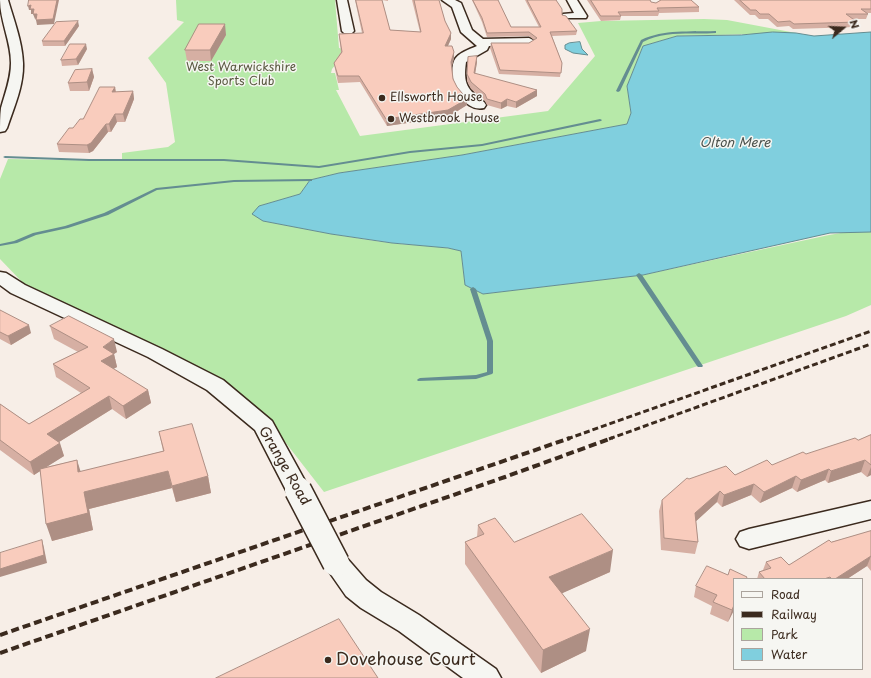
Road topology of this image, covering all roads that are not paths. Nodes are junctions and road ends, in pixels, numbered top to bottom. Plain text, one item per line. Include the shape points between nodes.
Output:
1 (2, 0) edge
2 (342, 0) edge
3 (451, 0) edge
4 (572, 0) edge
5 (566, 16) edge
6 (348, 31) dead end
7 (529, 42) edge
8 (481, 43) junction
9 (479, 105) dead end
10 (0, 128) edge
11 (0, 277) edge
12 (9, 290) edge
13 (871, 510) edge
14 (750, 539) dead end
15 (486, 678) edge

1 - 10 street via 15,41 18,65
2 - 6 street
3 - 8 street via 460,8 467,32
4 - 5 street via 582,16
7 - 8 street
8 - 9 street via 483,47 460,61 455,91
11 - 12 street, Grange Road
12 - 15 street, Grange Road, bridge via 161,357 215,385 264,426 336,563 356,588
13 - 14 street

